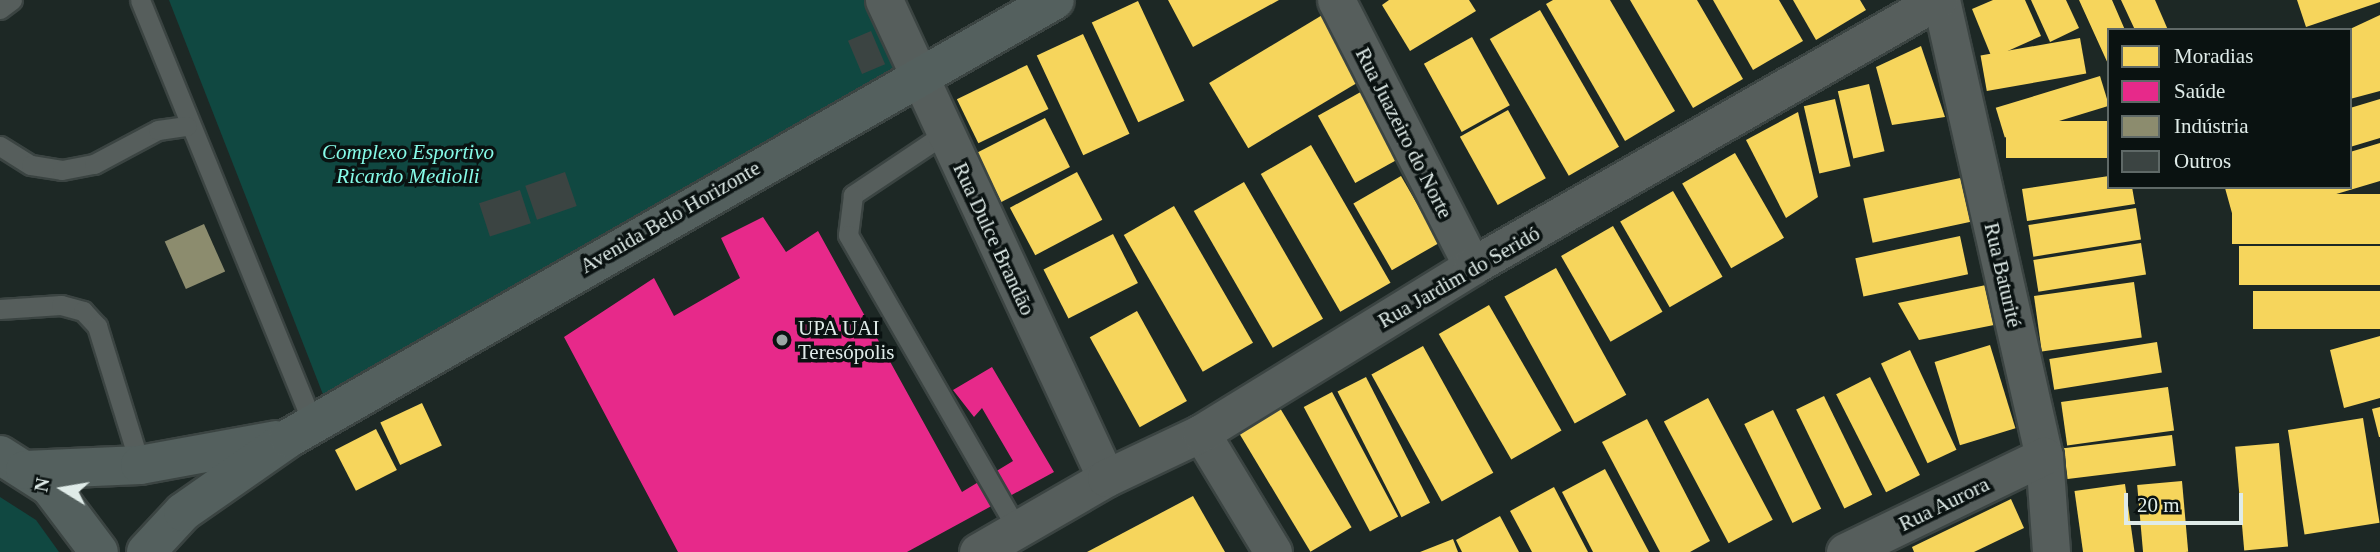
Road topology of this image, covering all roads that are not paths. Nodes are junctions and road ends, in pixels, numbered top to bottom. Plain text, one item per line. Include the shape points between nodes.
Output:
1 (12, 0) edge
2 (139, 0) edge
3 (884, 0) edge
4 (1055, 0) edge
5 (1336, 0) edge
6 (1939, 0) edge
7 (0, 9) edge
8 (916, 74) junction
9 (187, 126) junction
10 (944, 134) junction
11 (0, 146) edge
12 (1472, 266) junction
13 (0, 309) edge
14 (301, 431) junction
15 (1201, 433) junction
16 (2044, 456) junction
17 (13, 462) edge
18 (140, 465) junction
19 (1105, 478) junction
20 (1017, 529) junction
21 (99, 552) edge
22 (146, 552) edge
23 (978, 552) edge
24 (1273, 552) edge
25 (1844, 552) edge
26 (2052, 552) edge

1 - 7 lane
2 - 9 lane
3 - 8 street, Rua Dulce Brandão
4 - 8 street, Avenida Belo Horizonte
5 - 12 street, Rua Juazeiro do Norte
6 - 12 street, Rua Jardim do Seridó
6 - 16 street, Rua Baturité
8 - 10 street, Rua Dulce Brandão
8 - 14 street, Avenida Belo Horizonte
9 - 11 lane via 158,130 94,164 62,170 31,165
9 - 14 lane
10 - 19 street, Rua Dulce Brandão
10 - 20 lane via 853,195 848,235
12 - 15 street, Rua Jardim do Seridó
13 - 18 lane via 61,305 83,311 97,326
14 - 18 street
14 - 22 street, Avenida Belo Horizonte via 183,512
15 - 19 street, Rua Jardim do Seridó
15 - 24 street
16 - 25 street, Rua Aurora
16 - 26 street, Rua Baturité
17 - 18 street
17 - 21 street via 50,487
19 - 20 street, Rua Jardim do Seridó
20 - 23 street, Rua Jardim do Seridó

